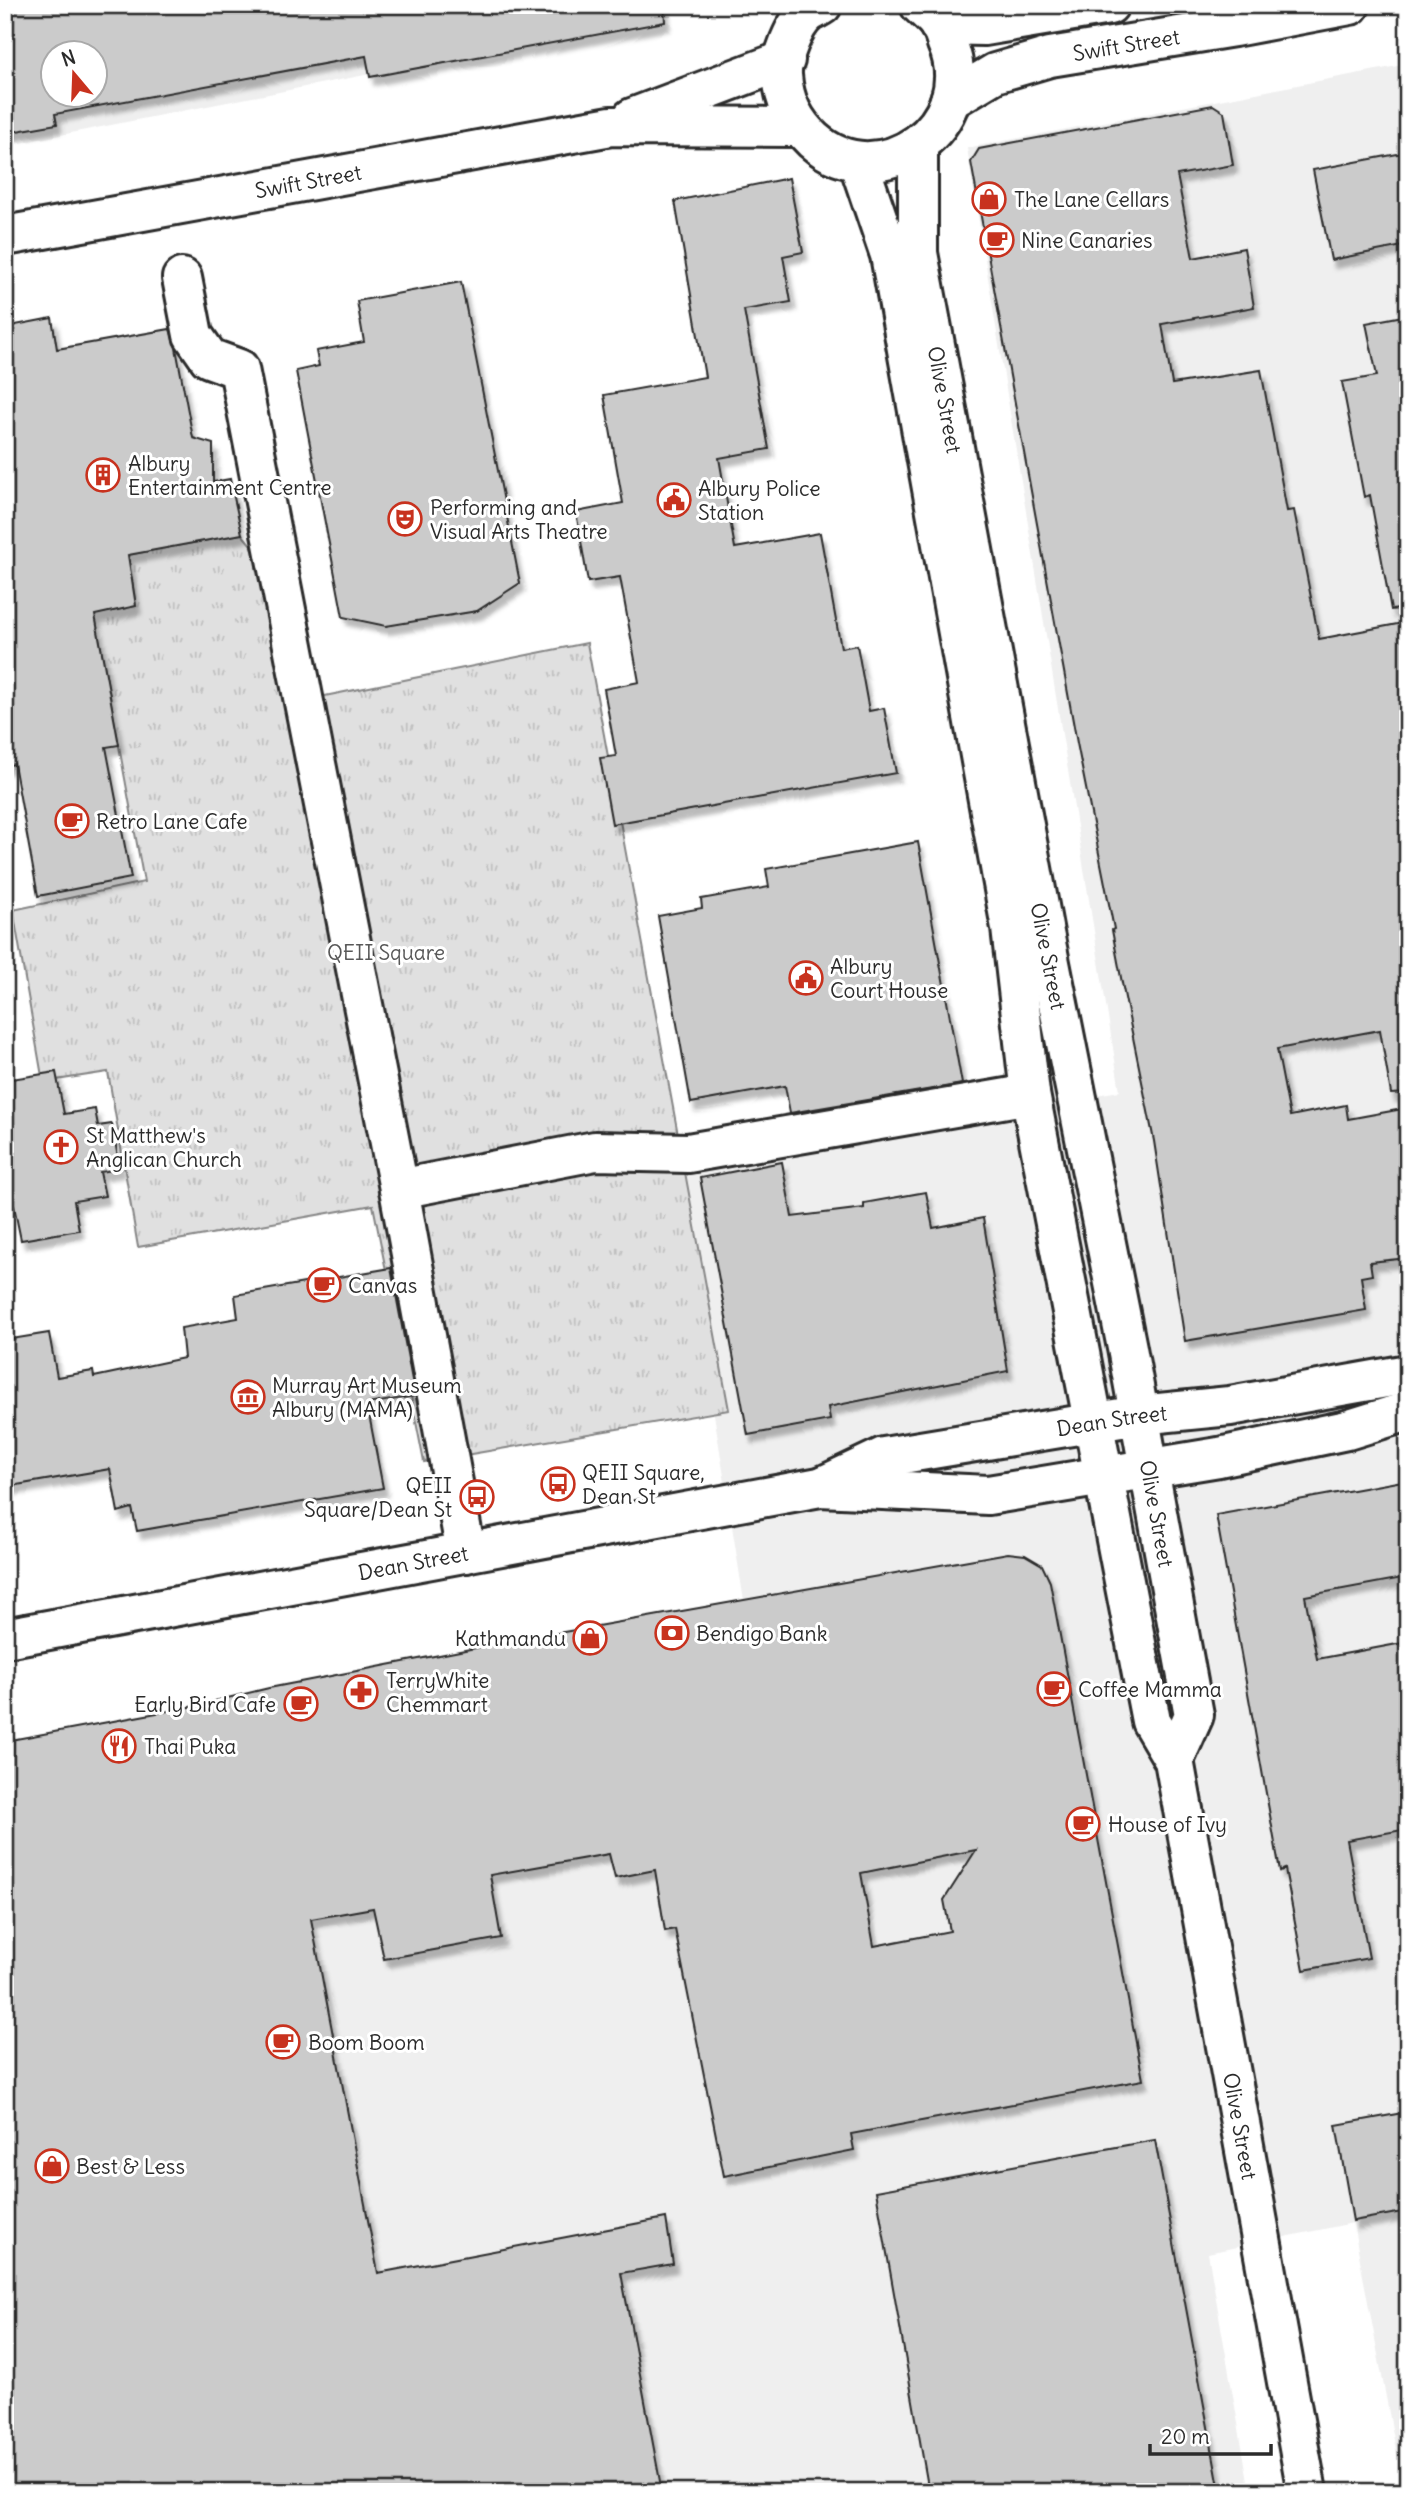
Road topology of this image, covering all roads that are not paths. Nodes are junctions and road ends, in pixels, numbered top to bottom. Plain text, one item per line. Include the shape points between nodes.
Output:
1 (1110, 5) edge
2 (1350, 5) edge
3 (812, 8) edge
4 (930, 15) edge
5 (785, 60) junction
6 (950, 100) junction
7 (611, 127) junction
8 (799, 127) junction
9 (918, 146) junction
10 (858, 161) junction
11 (5, 236) edge
12 (182, 278) dead end
13 (995, 751) junction
14 (1030, 1094) junction
15 (399, 1189) junction
16 (1408, 1374) edge
17 (1408, 1411) edge
18 (1139, 1415) junction
19 (1092, 1422) junction
20 (1149, 1468) junction
21 (1103, 1476) junction
22 (820, 1487) junction
23 (466, 1553) junction
24 (5, 1638) edge
25 (1174, 1760) junction
26 (1307, 2492) edge

1 - 4 street, Swift Street via 984,26
2 - 6 street, Swift Street via 1050,57 995,73
3 - 5 street via 790,38
4 - 6 street via 954,60
5 - 7 street, Swift Street
5 - 8 street via 782,72 787,103
6 - 9 street via 943,119
7 - 8 street, Swift Street
7 - 11 street, Swift Street
8 - 10 street via 824,149
9 - 10 street via 888,159
9 - 13 street, Olive Street via 918,253
10 - 13 street, Olive Street via 890,255
12 - 15 street via 193,335 209,358 239,369
13 - 14 street, Olive Street
13 - 18 street, Olive Street
14 - 15 street via 688,1153 595,1151
14 - 19 street, Olive Street
15 - 23 street
16 - 18 street, Dean Street via 1230,1406
17 - 20 street, Dean Street via 1347,1430
18 - 19 street, Dean Street
18 - 20 street, Olive Street
19 - 21 street, Olive Street
19 - 22 street, Dean Street via 884,1457
20 - 21 street, Dean Street
20 - 25 street, Olive Street via 1194,1715
21 - 22 street, Dean Street via 988,1495
21 - 25 street, Olive Street via 1151,1721
22 - 23 street, Dean Street
23 - 24 street, Dean Street
25 - 26 street, Olive Street

